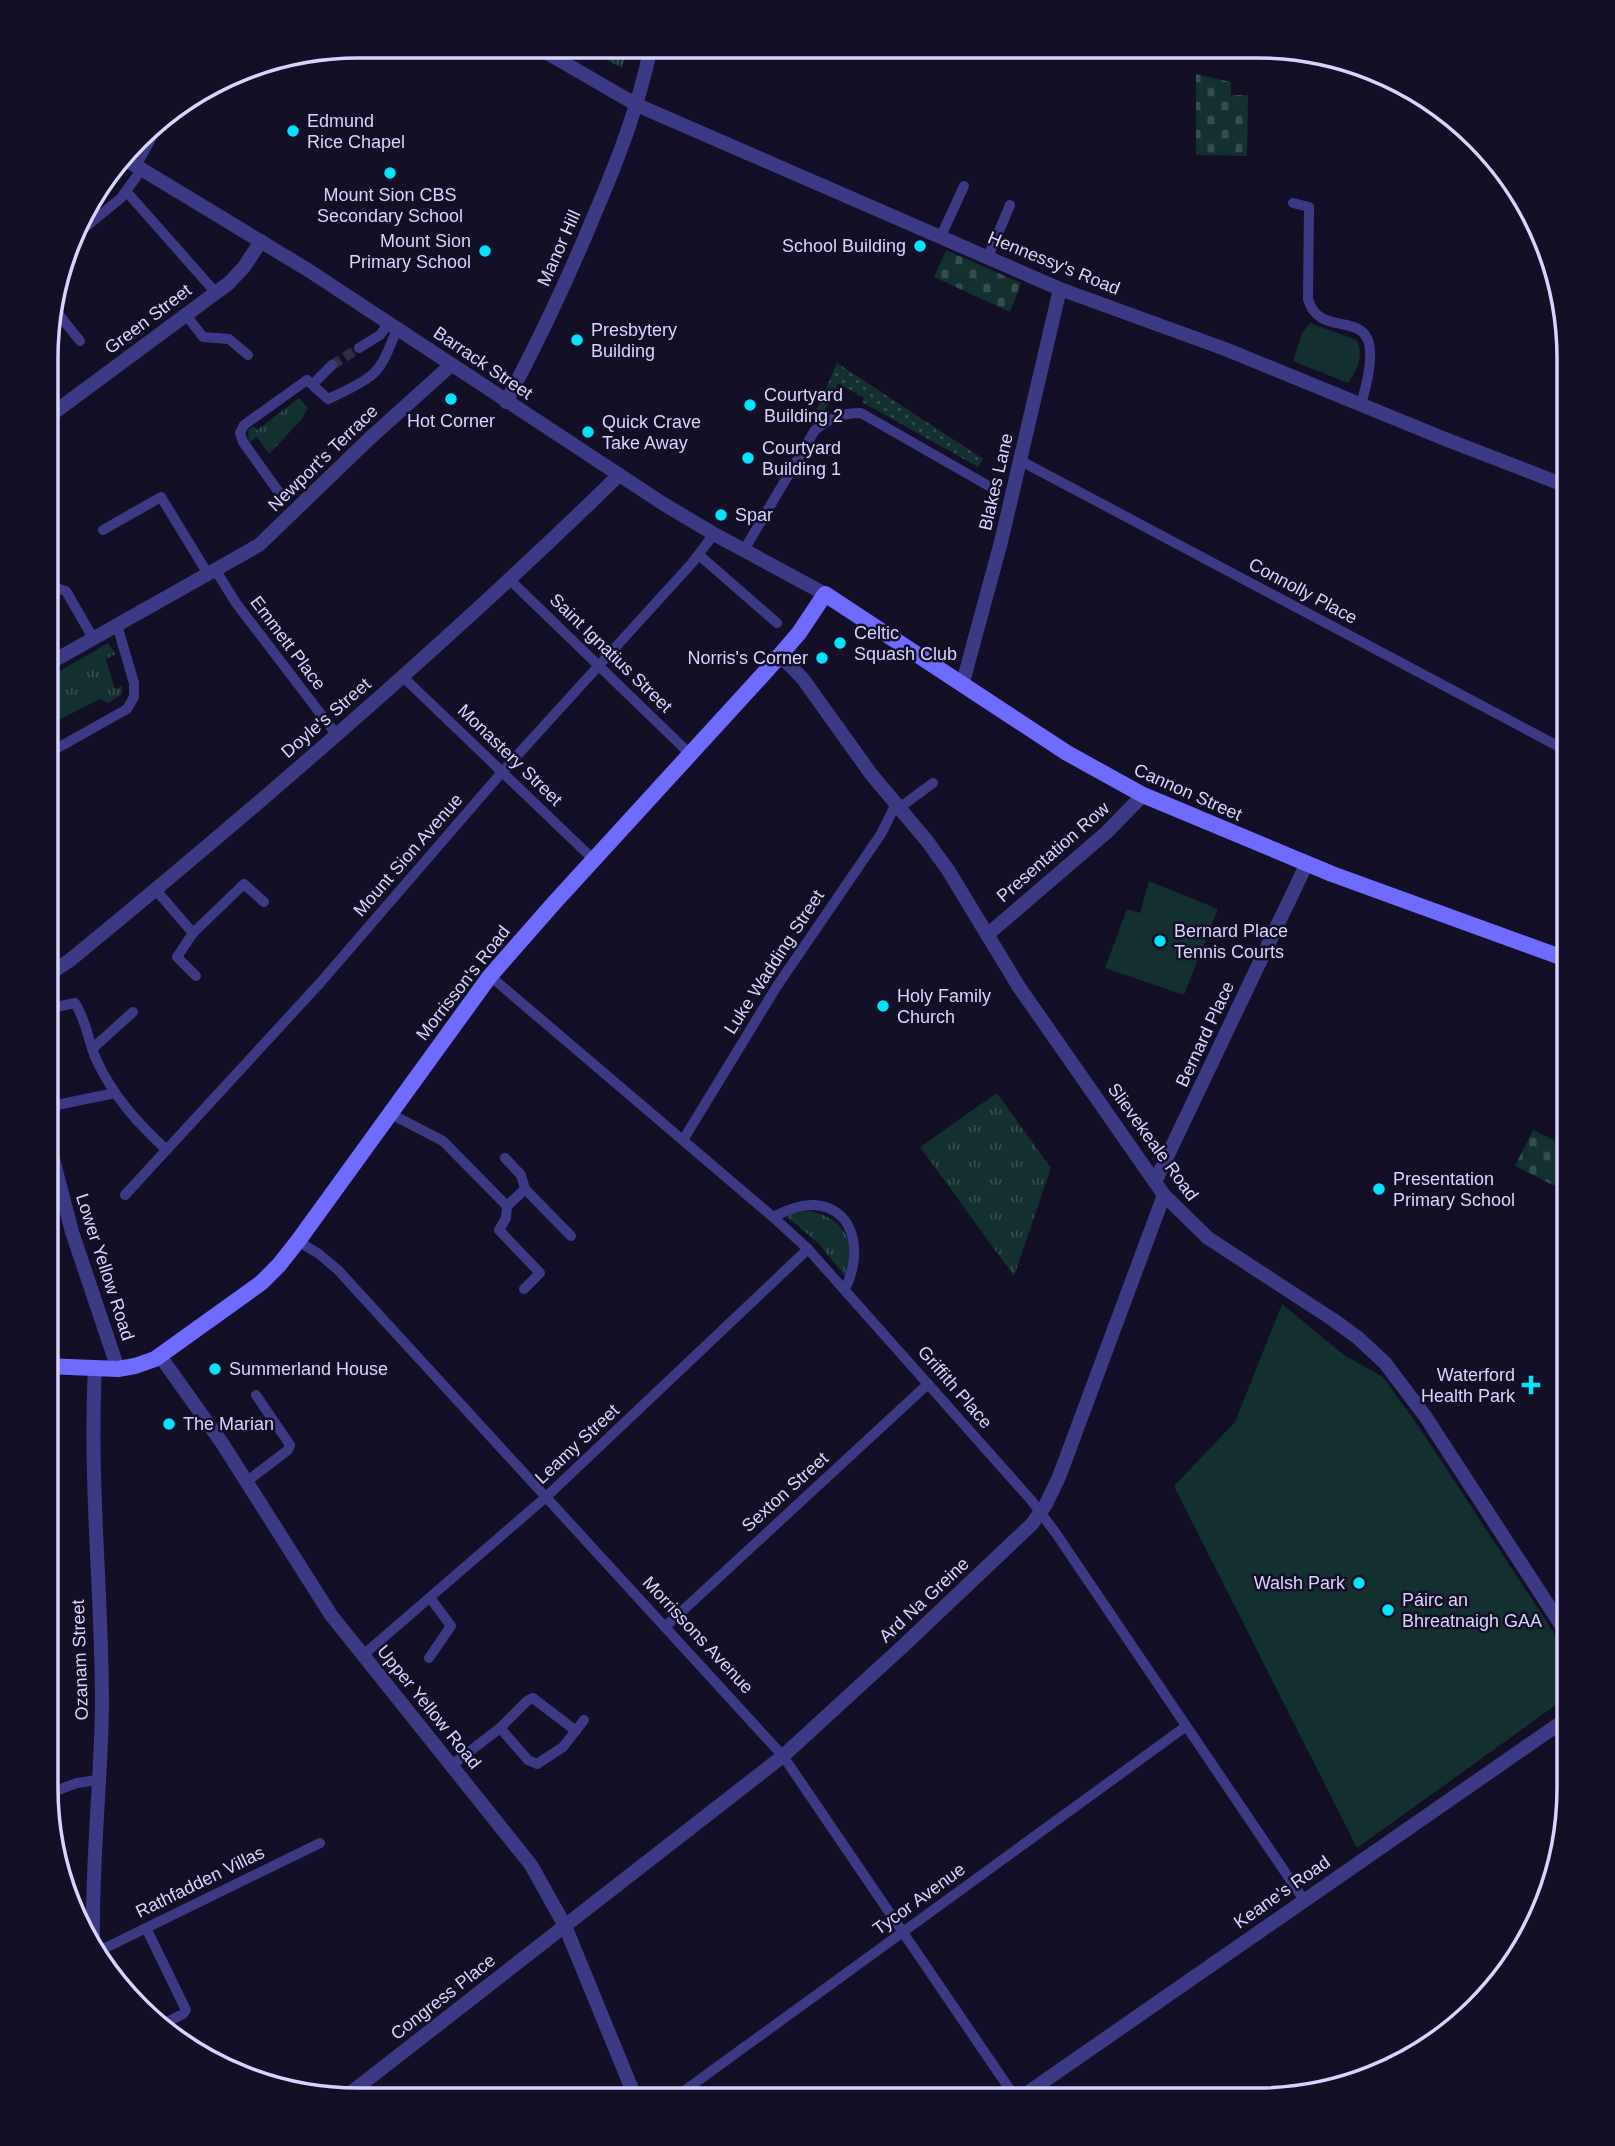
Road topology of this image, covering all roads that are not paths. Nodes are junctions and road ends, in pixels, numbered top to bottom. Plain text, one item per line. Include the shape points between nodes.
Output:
1 (557, 58) edge
2 (648, 58) edge
3 (637, 105) junction
4 (145, 147) edge
5 (134, 165) edge
6 (964, 186) dead end
7 (126, 191) junction
8 (1293, 203) dead end
9 (1010, 205) dead end
10 (89, 225) edge
11 (941, 236) junction
12 (261, 241) junction
13 (988, 257) junction
14 (1060, 289) junction
15 (216, 293) junction
16 (186, 315) junction
17 (60, 317) edge
18 (393, 326) junction
19 (80, 341) dead end
20 (359, 348) tunnel mouth
21 (248, 355) dead end
22 (332, 365) tunnel mouth
23 (451, 366) junction
24 (313, 384) junction
25 (506, 402) junction
26 (1361, 404) junction
27 (58, 410) edge
28 (1021, 461) junction
29 (619, 475) junction
30 (1557, 482) edge
31 (994, 489) dead end
32 (278, 491) dead end
33 (103, 530) dead end
34 (714, 534) junction
35 (744, 550) junction
36 (699, 555) junction
37 (212, 572) junction
38 (509, 579) junction
39 (58, 589) edge
40 (825, 594) junction
41 (777, 624) dead end
42 (117, 625) junction
43 (93, 638) junction
44 (780, 655) junction
45 (58, 658) edge
46 (599, 666) junction
47 (402, 676) junction
48 (963, 682) junction
49 (336, 734) junction
50 (1557, 746) edge
51 (58, 748) edge
52 (689, 754) junction
53 (503, 771) junction
54 (933, 783) dead end
55 (1143, 795) junction
56 (897, 806) junction
57 (593, 859) junction
58 (1307, 863) junction
59 (155, 890) junction
60 (264, 902) dead end
61 (193, 933) junction
62 (987, 935) junction
63 (1557, 956) edge
64 (58, 968) edge
65 (196, 976) dead end
66 (490, 976) junction
67 (58, 1007) edge
68 (133, 1012) dead end
69 (92, 1049) junction
70 (115, 1093) junction
71 (58, 1105) edge
72 (389, 1113) junction
73 (684, 1140) junction
74 (167, 1150) junction
75 (505, 1158) dead end
76 (58, 1180) edge
77 (1155, 1182) junction
78 (525, 1189) junction
79 (125, 1195) dead end
80 (1164, 1195) junction
81 (507, 1206) junction
82 (773, 1217) junction
83 (571, 1236) dead end
84 (298, 1241) junction
85 (808, 1250) junction
86 (524, 1289) dead end
87 (845, 1289) junction
88 (160, 1356) junction
89 (58, 1367) edge
90 (95, 1369) junction
91 (118, 1369) junction
92 (928, 1384) junction
93 (256, 1395) dead end
94 (246, 1482) junction
95 (546, 1497) junction
96 (1041, 1512) junction
97 (431, 1599) junction
98 (1557, 1619) edge
99 (666, 1626) junction
100 (362, 1656) junction
101 (429, 1658) dead end
102 (584, 1720) dead end
103 (1557, 1725) edge
104 (1185, 1727) junction
105 (500, 1728) junction
106 (576, 1731) junction
107 (783, 1756) junction
108 (452, 1765) junction
109 (98, 1780) junction
110 (58, 1790) edge
111 (320, 1843) dead end
112 (1304, 1900) junction
113 (565, 1926) junction
114 (146, 1928) junction
115 (94, 1930) edge
116 (904, 1931) junction
117 (103, 1947) edge
118 (169, 2021) edge
119 (357, 2088) edge
120 (631, 2088) edge
121 (688, 2088) edge
122 (1009, 2088) edge
123 (1034, 2088) edge

1 - 3 street, Hennessy's Road
2 - 3 street, Manor Hill
3 - 11 street, Hennessy's Road
3 - 25 street, Manor Hill via 588,232
4 - 5 street
5 - 7 street
5 - 12 street, Barrack Street
6 - 11 street
7 - 10 street
7 - 15 street
8 - 26 street via 1309,207 1308,299 1315,314 1362,330 1368,337 1371,361
9 - 13 street
11 - 13 street, Hennessy's Road
12 - 15 street, Green Street via 239,273
12 - 18 street, Barrack Street
13 - 14 street, Hennessy's Road
14 - 26 street, Hennessy's Road
14 - 28 street, Blakes Lane
15 - 16 street, Green Street
16 - 21 street via 203,337 229,339
16 - 27 street, Green Street
17 - 19 street
18 - 20 street
18 - 23 street, Barrack Street
18 - 24 street via 374,373 328,399
22 - 24 street
23 - 25 street, Barrack Street
23 - 37 street, Newport's Terrace via 259,545
24 - 32 street via 301,383 244,425 240,433
25 - 29 street, Barrack Street
26 - 30 street, Hennessy's Road
28 - 48 street, Blakes Lane
28 - 50 street, Connolly Place
29 - 34 street, Barrack Street
29 - 38 street, Doyle's Street
31 - 35 street via 862,414 847,413 816,430
33 - 37 street, Emmett Place via 161,497
34 - 35 street, Barrack Street
34 - 36 street, Mount Sion Avenue
35 - 40 street, Barrack Street
36 - 41 street
36 - 46 street, Mount Sion Avenue
37 - 42 street, Newport's Terrace
37 - 49 street, Emmett Place
38 - 46 street, Saint Ignatius Street
38 - 47 street, Doyle's Street
39 - 43 street via 66,591
40 - 44 main road, Morrisson's Road
40 - 48 main road, Cannon Street
42 - 43 street, Newport's Terrace
42 - 51 street via 134,697 127,709
43 - 45 street, Newport's Terrace
44 - 52 main road, Morrisson's Road
44 - 56 street, Slievekeale Road
46 - 52 street, Saint Ignatius Street
46 - 53 street, Mount Sion Avenue
47 - 49 street, Doyle's Street
47 - 53 street, Monastery Street
48 - 55 main road, Cannon Street via 1058,747
49 - 59 street, Doyle's Street
52 - 57 main road, Morrisson's Road
53 - 57 street, Monastery Street
53 - 74 street, Mount Sion Avenue via 327,975
54 - 56 street
55 - 58 main road, Cannon Street
55 - 62 street, Presentation Row
56 - 62 street, Slievekeale Road via 948,870
56 - 73 street, Luke Wadding Street via 759,1014
57 - 66 main road, Morrisson's Road
58 - 63 main road, Cannon Street
58 - 77 street, Bernard Place
59 - 61 street
59 - 64 street, Doyle's Street
60 - 61 street via 244,884
61 - 65 street via 177,957
62 - 77 street, Slievekeale Road via 1018,987
66 - 72 main road, Morrisson's Road
66 - 73 street, Griffith Place
67 - 69 street via 75,1003
68 - 69 street
69 - 70 street
70 - 71 street
70 - 74 street
72 - 81 street via 443,1141
72 - 84 main road, Morrisson's Road
73 - 82 street, Griffith Place
74 - 79 street, Mount Sion Avenue
75 - 78 street via 521,1175
76 - 91 street, Lower Yellow Road
77 - 80 street, Slievekeale Road
78 - 81 street
78 - 83 street
80 - 96 street, Ard Na Greine via 1063,1467
80 - 98 street, Slievekeale Road via 1208,1238 1332,1319 1385,1363 1425,1416
81 - 86 street via 499,1230 540,1273
82 - 85 street, Griffith Place
82 - 87 street via 810,1205 825,1207 842,1219 853,1236 856,1256
84 - 88 main road, Morrisson's Road via 261,1283
84 - 95 street, Morrissons Avenue via 338,1270
85 - 87 street, Griffith Place
85 - 95 street, Leamy Street
87 - 92 street, Griffith Place
88 - 91 main road, Morrisson's Road
88 - 94 street, Upper Yellow Road
89 - 90 main road, Morrisson's Road
90 - 91 main road, Morrisson's Road
90 - 109 street, Ozanam Street via 93,1484 102,1702
92 - 96 street, Griffith Place
92 - 99 street, Sexton Street
93 - 94 street via 290,1445
94 - 100 street, Upper Yellow Road via 308,1582
95 - 97 street, Leamy Street
95 - 99 street, Morrissons Avenue
96 - 104 street, Griffith Place
96 - 107 street, Ard Na Greine via 1001,1555
97 - 100 street, Leamy Street
97 - 101 street via 451,1626
99 - 107 street, Morrissons Avenue
100 - 108 street, Upper Yellow Road
102 - 106 street
103 - 112 street, Keane's Road
104 - 112 street, Griffith Place
104 - 116 street, Tycor Avenue
105 - 106 street via 533,1698
105 - 106 street via 535,1765 560,1749
105 - 108 street
107 - 113 street, Ard Na Greine
107 - 116 street, Morrissons Avenue
108 - 113 street, Upper Yellow Road via 531,1865
109 - 110 street
109 - 115 street, Ozanam Street
111 - 114 street, Rathfadden Villas
112 - 123 street, Keane's Road
113 - 119 street, Congress Place
113 - 120 street, Upper Yellow Road
114 - 117 street, Rathfadden Villas
114 - 118 street via 186,2010
116 - 121 street, Tycor Avenue
116 - 122 street, Morrissons Avenue

